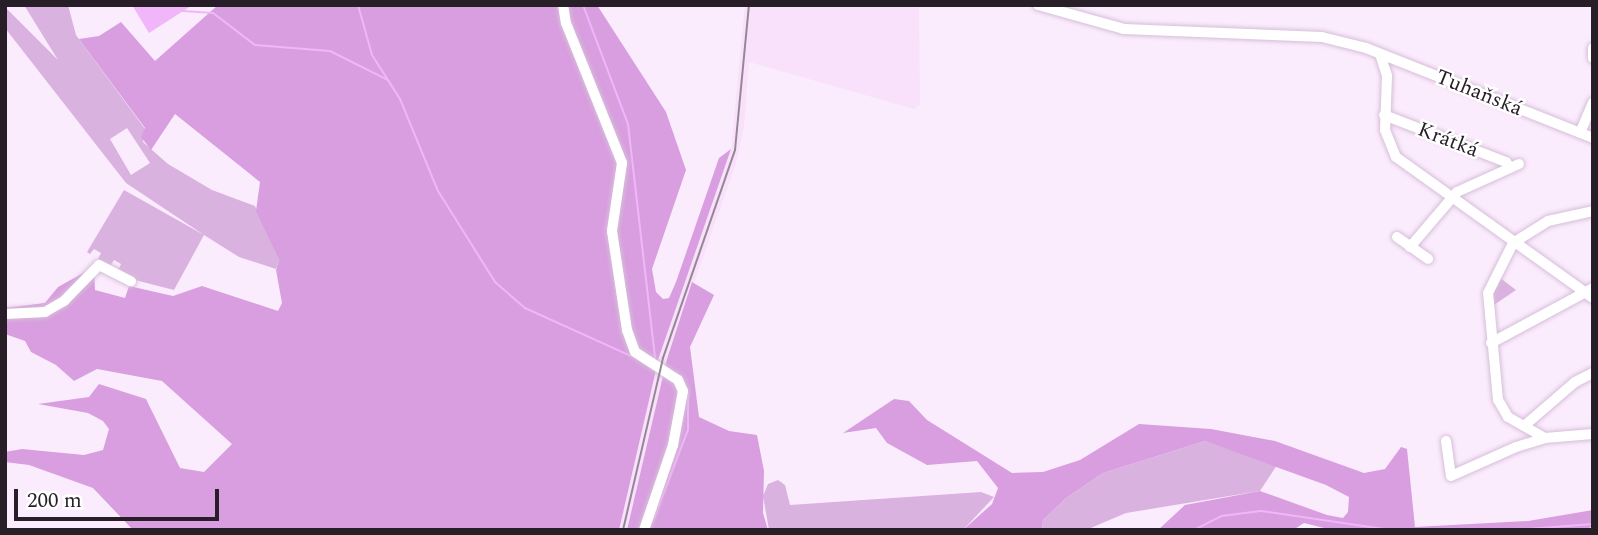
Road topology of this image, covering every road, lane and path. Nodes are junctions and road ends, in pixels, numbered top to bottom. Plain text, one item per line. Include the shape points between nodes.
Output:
1 (563, 5) edge
2 (1038, 5) edge
3 (1593, 48) edge
4 (1380, 54) junction
5 (1593, 58) edge
6 (1405, 64) junction
7 (1387, 76) junction
8 (1593, 103) edge
9 (1384, 115) junction
10 (1580, 133) junction
11 (1593, 138) edge
12 (1449, 198) junction
13 (1593, 211) edge
14 (1397, 237) dead end
15 (1513, 243) junction
16 (1410, 247) junction
17 (1428, 259) dead end
18 (131, 281) dead end
19 (1590, 292) edge
20 (5, 314) edge
21 (1491, 343) junction
22 (1593, 373) edge
23 (1524, 426) junction
24 (1593, 434) edge
25 (1545, 438) junction
26 (1446, 441) dead end
27 (644, 530) edge

1 - 27 street via 622,163 612,231 627,330 635,352 678,380 682,391 673,445
2 - 4 street, Tuhaňská via 1124,29 1322,37
3 - 5 street
4 - 6 street, Tuhaňská
4 - 7 street
6 - 7 street
6 - 10 street, Tuhaňská
7 - 9 street
8 - 10 street
9 - 12 street via 1387,140 1396,158
9 - 12 street, Krátká via 1514,166
10 - 11 street, Tuhaňská
12 - 15 street
12 - 16 street
13 - 15 street via 1548,221
14 - 16 street
15 - 19 street
15 - 21 street via 1488,292
16 - 17 street
18 - 20 street via 99,265 64,301 45,312
19 - 21 street
21 - 23 street via 1498,400 1508,416
22 - 23 street via 1575,382
23 - 25 street
24 - 25 street
25 - 26 street via 1451,476

